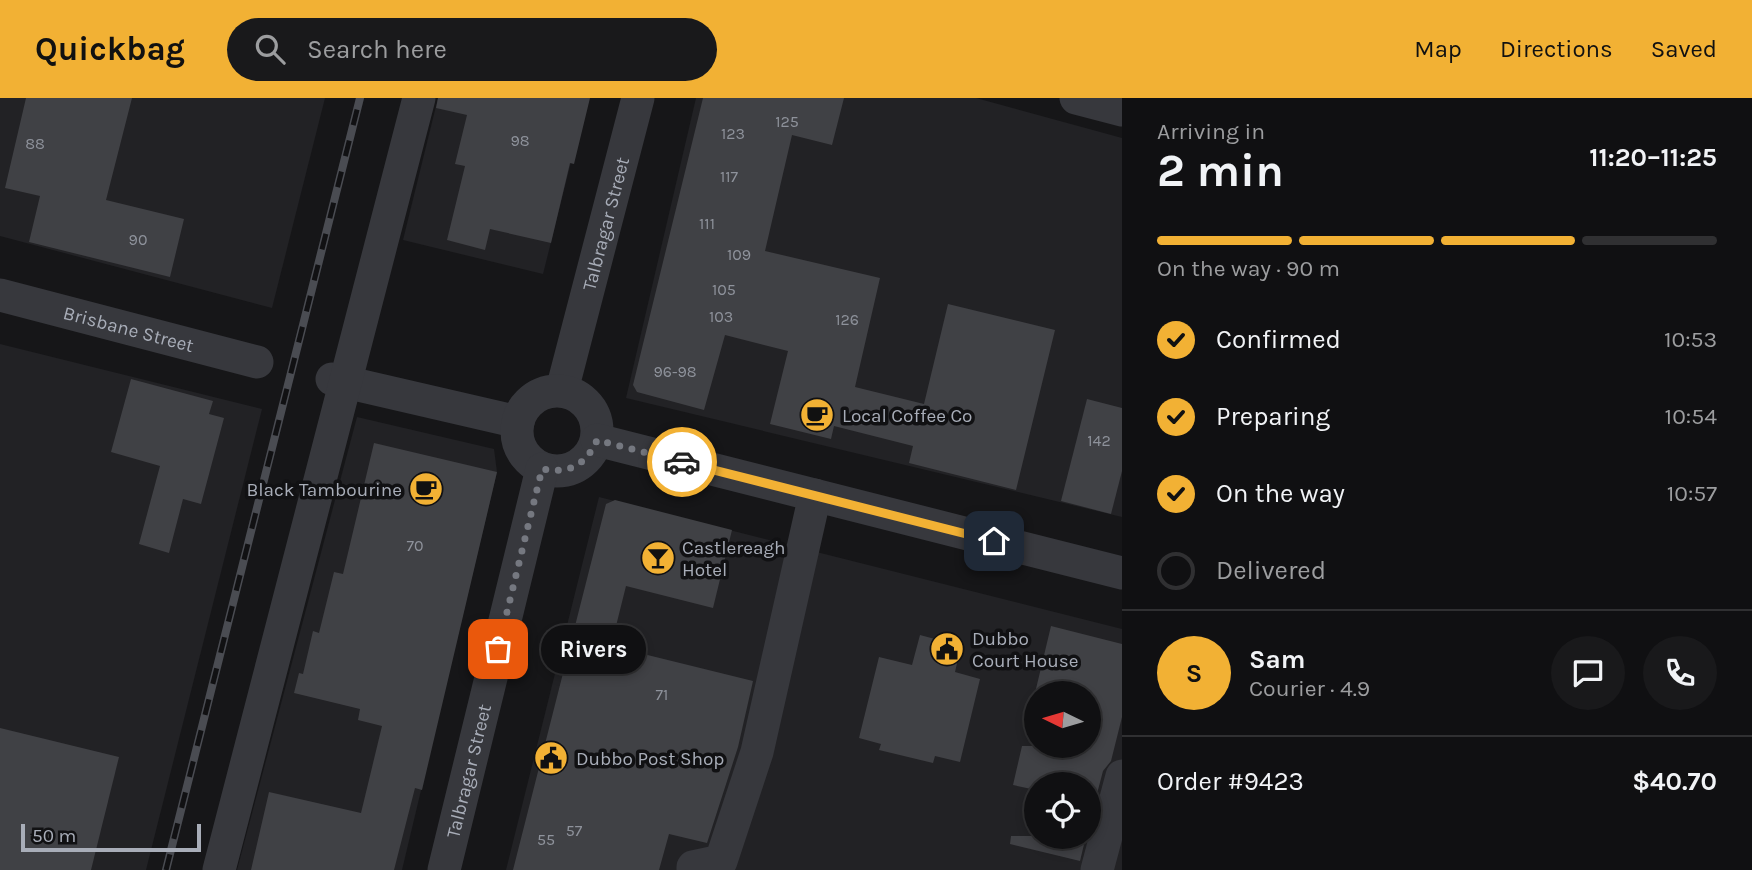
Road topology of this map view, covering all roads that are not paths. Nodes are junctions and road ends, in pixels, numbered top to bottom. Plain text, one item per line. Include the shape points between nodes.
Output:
1 (419, 98) edge
2 (638, 98) edge
3 (1076, 98) edge
4 (1122, 110) edge
5 (0, 295) edge
6 (257, 362) dead end
7 (338, 380) junction
8 (562, 390) junction
9 (518, 422) junction
10 (597, 440) junction
11 (542, 469) junction
12 (815, 495) junction
13 (1122, 573) edge
14 (1122, 776) edge
15 (219, 870) edge
16 (444, 870) edge
17 (693, 870) edge
18 (1097, 870) edge

1 - 7 street
2 - 8 street, Talbragar Street
3 - 4 street
5 - 6 street, Brisbane Street
7 - 9 street
7 - 15 street
8 - 9 street via 534,398
8 - 10 street via 591,407
9 - 11 street via 524,454
10 - 11 street via 591,453 570,470
10 - 12 street
11 - 16 street, Talbragar Street
12 - 13 street
12 - 17 street via 745,789 721,861
14 - 18 street

